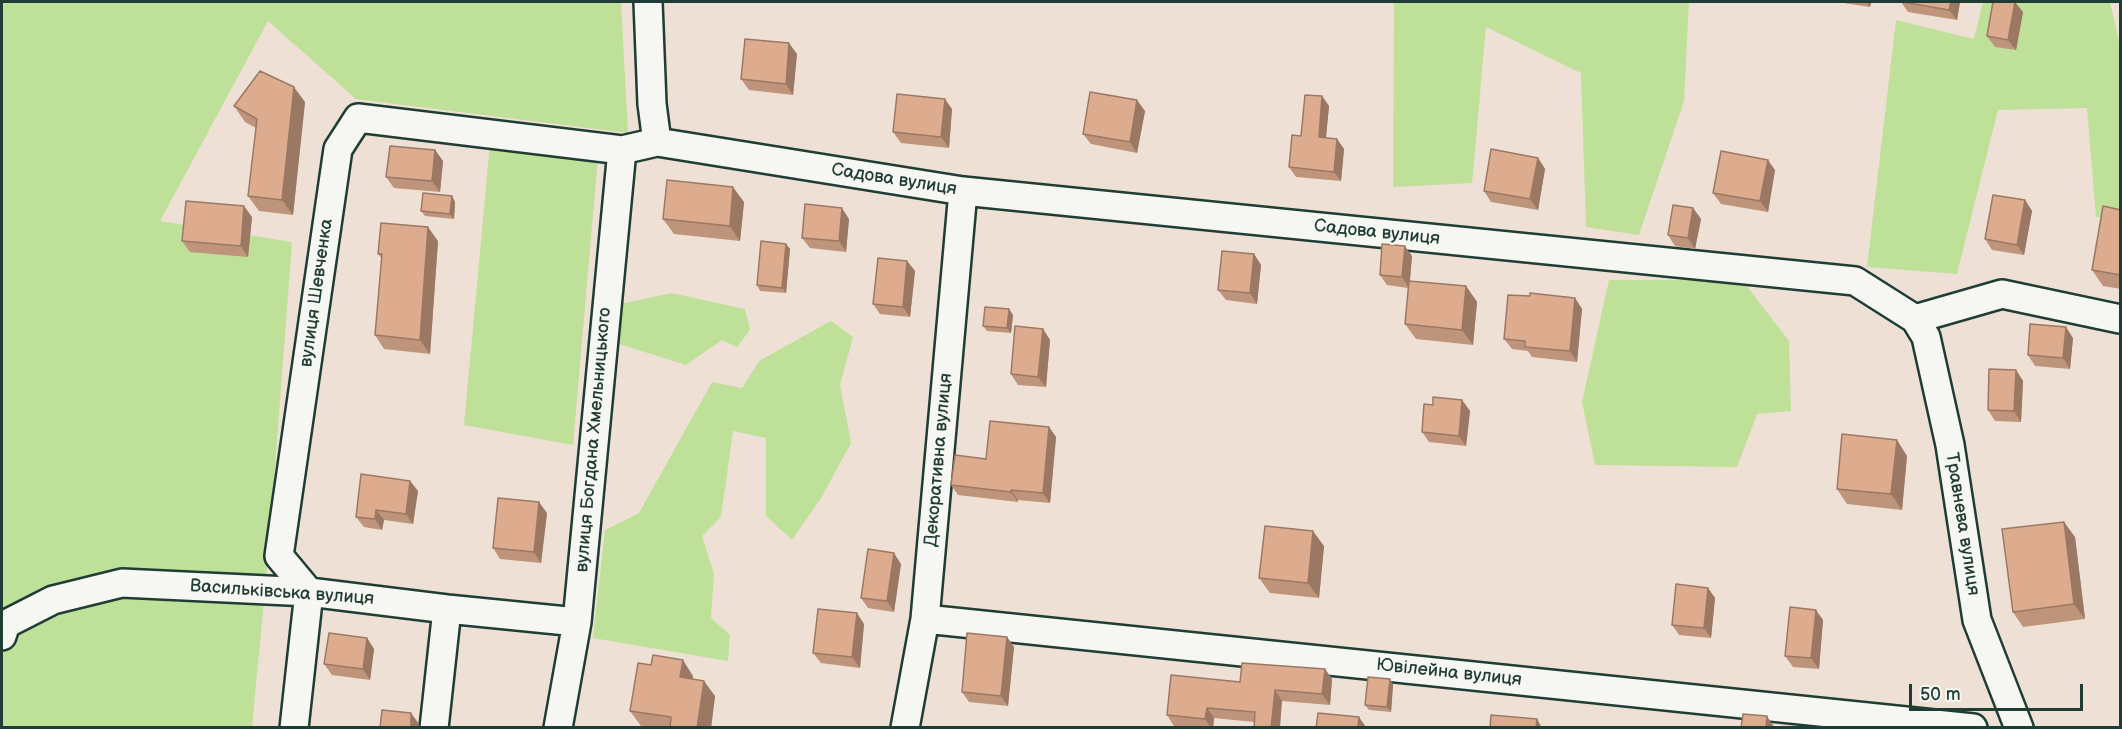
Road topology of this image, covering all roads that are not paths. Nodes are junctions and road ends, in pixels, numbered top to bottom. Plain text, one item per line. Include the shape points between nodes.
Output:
1 (648, 2) edge
2 (657, 142) junction
3 (622, 150) junction
4 (963, 191) junction
5 (1915, 319) junction
6 (2121, 319) edge
7 (309, 592) junction
8 (447, 609) junction
9 (925, 620) junction
10 (577, 622) junction
11 (2, 636) edge
12 (294, 728) edge
13 (434, 728) edge
14 (558, 728) edge
15 (905, 728) edge
16 (1973, 728) edge
17 (2019, 728) edge

1 - 2 street
2 - 3 street, Садова вулиця
2 - 4 street, Садова вулиця
3 - 7 street, вулиця Шевченка via 358,117 338,149 279,556
3 - 10 street, вулиця Богдана Хмельницького
4 - 5 street, Садова вулиця via 1855,281
4 - 9 street, Декоративна вулиця
5 - 6 street via 2002,294
5 - 17 street, Травнева вулиця via 1926,336 1950,445 1977,620
7 - 8 street, Васильківська вулиця
7 - 11 street, Васильківська вулиця via 122,583 53,600 6,624
7 - 12 street
8 - 10 street, Васильківська вулиця
8 - 13 street
9 - 15 street, Декоративна вулиця
9 - 16 street, Ювілейна вулиця
10 - 14 street, вулиця Богдана Хмельницького

